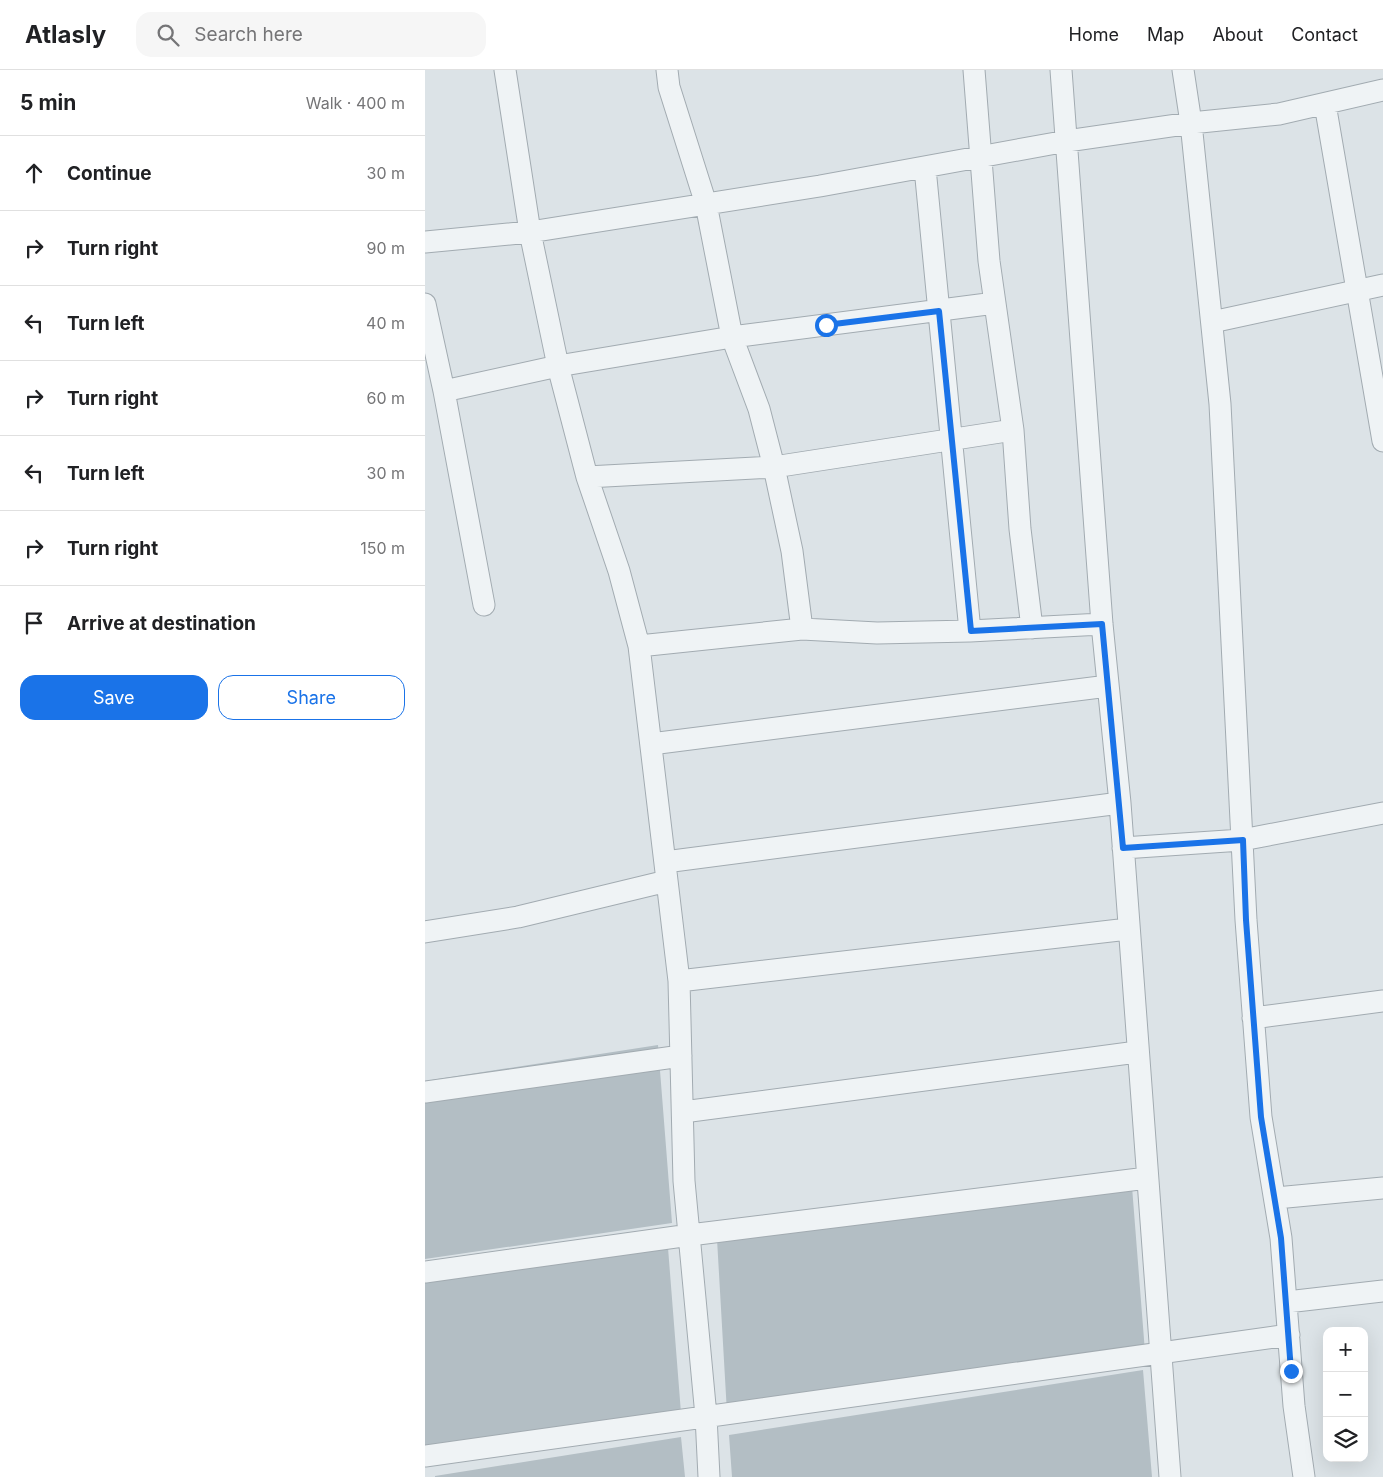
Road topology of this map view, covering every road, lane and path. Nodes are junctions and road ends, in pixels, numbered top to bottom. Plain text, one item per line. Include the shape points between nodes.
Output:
1 (505, 70) edge
2 (667, 70) edge
3 (974, 70) edge
4 (1061, 70) edge
5 (1183, 70) edge
6 (1383, 90) edge
7 (1325, 104) junction
8 (1191, 123) junction
9 (1067, 141) junction
10 (983, 157) junction
11 (925, 168) junction
12 (706, 204) junction
13 (530, 232) junction
14 (425, 242) edge
15 (1383, 285) edge
16 (1357, 291) junction
17 (995, 303) junction
18 (425, 304) edge
19 (939, 311) junction
20 (1212, 322) junction
21 (732, 337) junction
22 (558, 366) junction
23 (444, 391) junction
24 (1013, 430) junction
25 (952, 441) junction
26 (1383, 441) edge
27 (775, 467) junction
28 (587, 477) junction
29 (484, 605) dead end
30 (1102, 624) junction
31 (1033, 628) junction
32 (802, 629) junction
33 (971, 631) junction
34 (639, 646) junction
35 (1108, 686) junction
36 (651, 744) junction
37 (1119, 803) junction
38 (1383, 813) edge
39 (1243, 840) junction
40 (1123, 848) junction
41 (666, 872) junction
42 (1128, 929) junction
43 (425, 932) edge
44 (679, 981) junction
45 (1383, 1001) edge
46 (1253, 1018) junction
47 (1137, 1052) junction
48 (681, 1056) junction
49 (425, 1092) edge
50 (683, 1112) junction
51 (1147, 1178) junction
52 (1383, 1188) edge
53 (1276, 1198) junction
54 (690, 1235) junction
55 (425, 1272) edge
56 (1383, 1290) edge
57 (1287, 1302) junction
58 (1289, 1336) junction
59 (1161, 1353) junction
60 (706, 1416) junction
61 (425, 1456) edge
62 (709, 1477) edge
63 (1169, 1477) edge
64 (1305, 1477) edge

1 - 13 street
2 - 12 street via 669,87
3 - 10 street
4 - 9 street
5 - 8 street
6 - 7 street
7 - 8 street via 1279,114
7 - 16 street
8 - 9 street
8 - 20 street
9 - 10 street
9 - 30 street
10 - 11 street
10 - 17 street via 989,261
11 - 12 street
11 - 19 street
12 - 13 street
12 - 21 street
13 - 14 street
13 - 22 street
15 - 16 street
16 - 20 street
16 - 26 street
17 - 19 street
17 - 24 street
18 - 23 street
19 - 21 street
19 - 25 street
20 - 39 street via 1220,404
21 - 22 street
21 - 27 street via 759,409
22 - 23 street
22 - 28 street
23 - 29 street
24 - 25 street
24 - 31 street via 1020,529
25 - 27 street
25 - 33 street
27 - 28 street
27 - 32 street
28 - 34 street via 619,571
30 - 31 street
30 - 35 street
31 - 33 street
32 - 33 street via 877,633
32 - 34 street
34 - 36 street
35 - 36 street
35 - 37 street
36 - 41 street
37 - 40 street
37 - 41 street
38 - 39 street
39 - 40 street
39 - 46 street
40 - 42 street
41 - 43 street via 518,917
41 - 44 street
42 - 44 street
42 - 47 street
44 - 48 street
45 - 46 street
46 - 53 street via 1261,1117
47 - 50 street
47 - 51 street
48 - 49 street
48 - 50 street
50 - 54 street via 684,1181
51 - 54 street
51 - 59 street
52 - 53 street
53 - 57 street
54 - 55 street
54 - 60 street
56 - 57 street
57 - 58 street
58 - 59 street
58 - 64 street via 1294,1406
59 - 60 street
59 - 63 street
60 - 61 street
60 - 62 street

